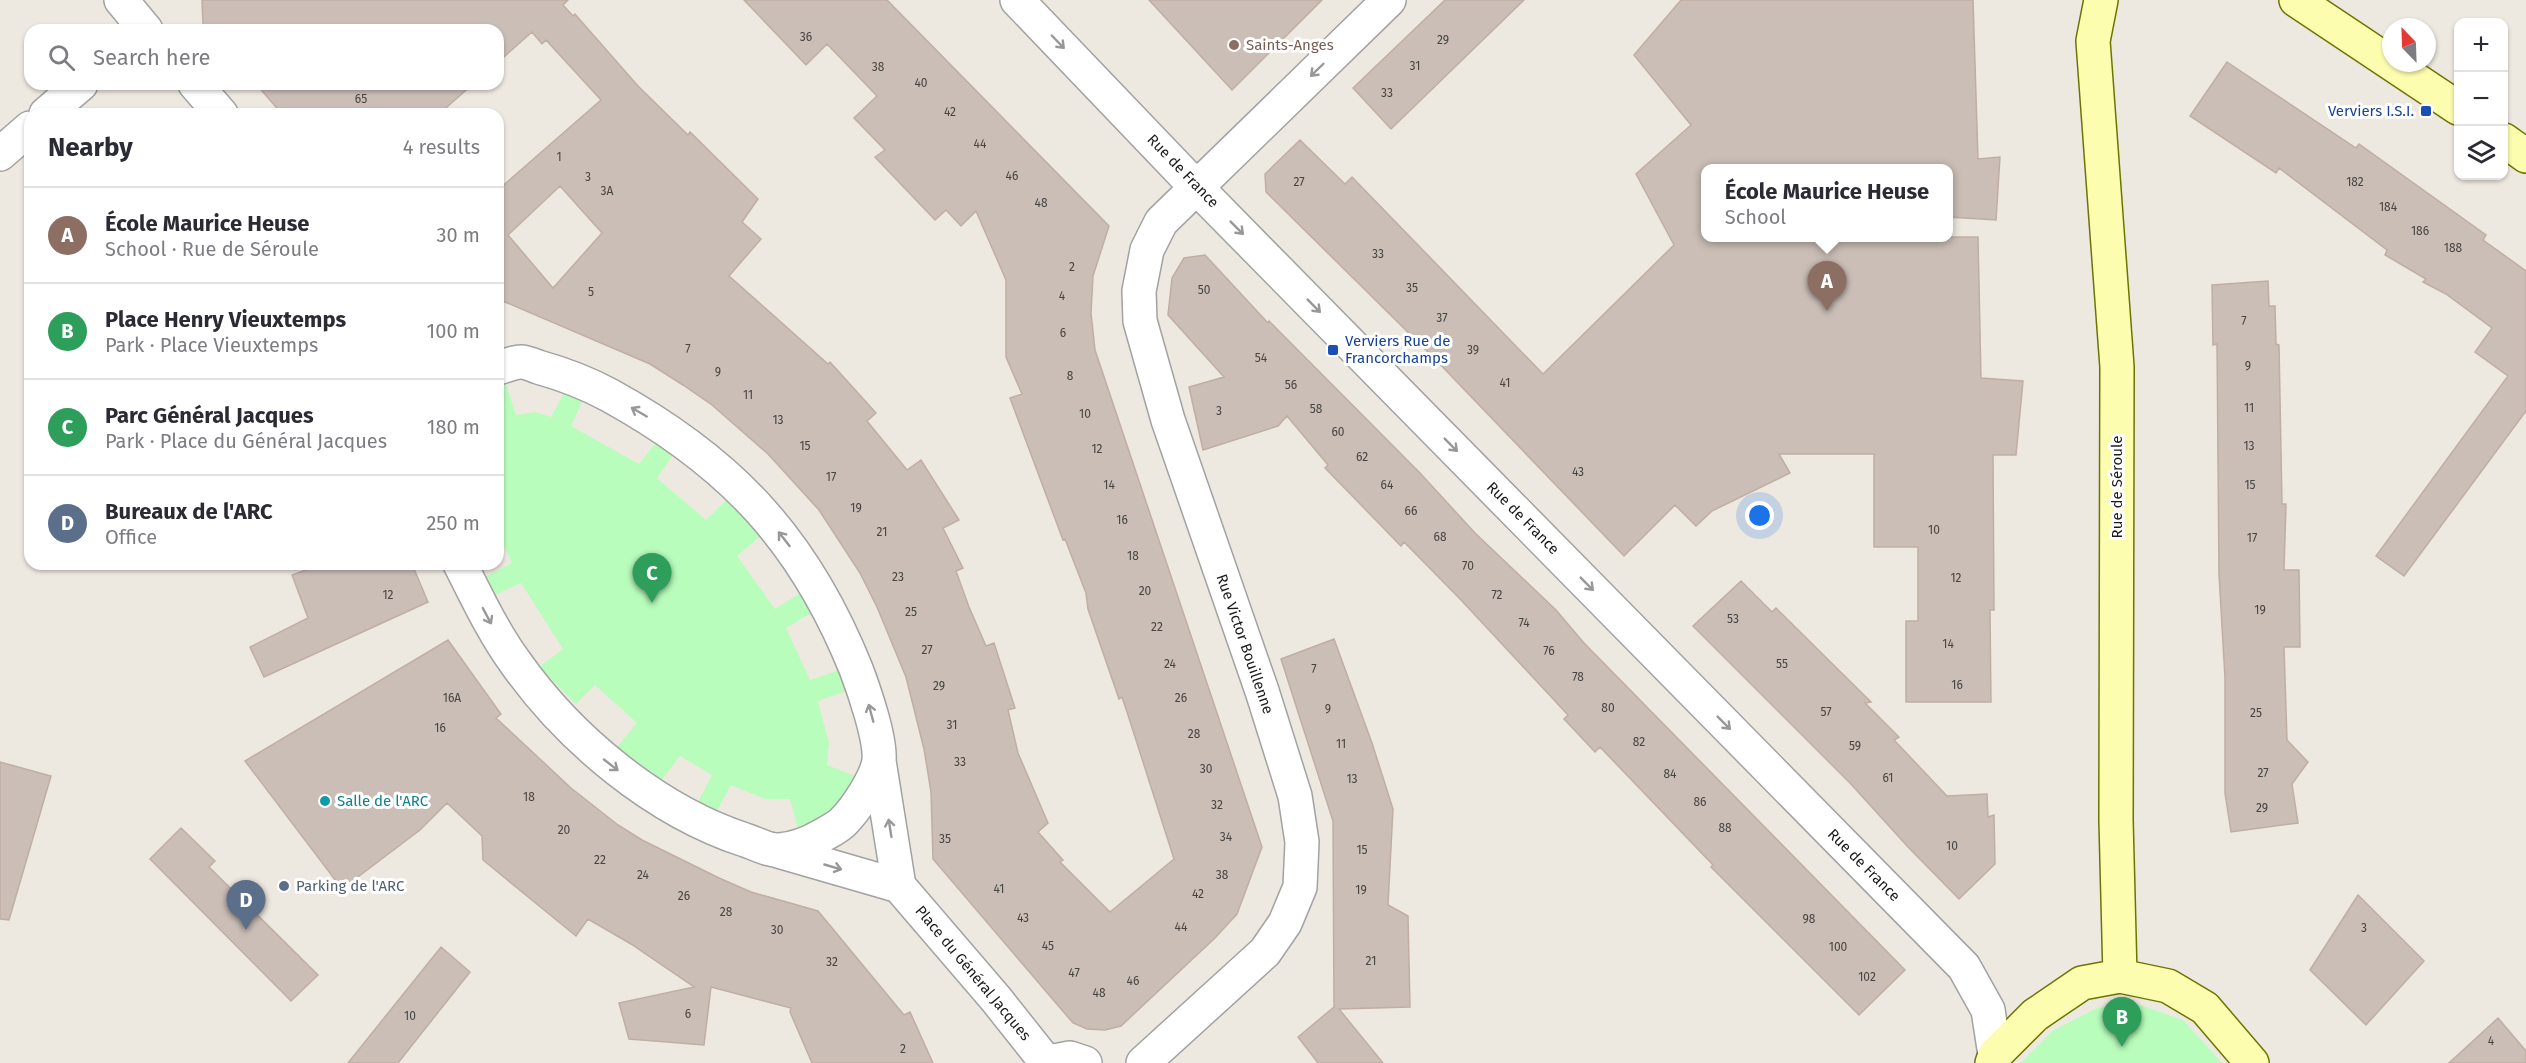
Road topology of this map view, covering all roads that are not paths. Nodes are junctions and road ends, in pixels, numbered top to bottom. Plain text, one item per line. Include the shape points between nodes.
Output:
1 (1017, 0) edge
2 (1389, 0) edge
3 (2101, 0) edge
4 (2296, 0) edge
5 (74, 90) edge
6 (200, 90) edge
7 (2454, 105) edge
8 (53, 108) edge
9 (216, 108) edge
10 (24, 133) edge
11 (2508, 143) edge
12 (0, 154) edge
13 (2526, 156) edge
14 (1196, 187) junction
15 (505, 362) edge
16 (463, 570) edge
17 (879, 761) junction
18 (777, 850) junction
19 (899, 886) junction
20 (2120, 976) junction
21 (1994, 1059) edge
22 (1045, 1063) edge
23 (1085, 1063) edge
24 (1143, 1063) edge
25 (2252, 1063) edge

1 -> 14 street, Rue de France
2 -> 14 street, Rue Victor Bouillenne
3 - 20 street, Rue de Séroule via 2093,41 2117,367 2116,832
4 - 7 street
5 - 8 street
6 - 9 street
10 - 12 street
11 - 13 street
14 -> 21 street, Rue de France via 1964,967 1988,1010
14 - 24 street, Rue Victor Bouillenne via 1161,222 1147,250 1139,291 1140,321 1168,420 1295,796 1302,842 1300,887 1285,923 1265,952
17 -> 15 street via 864,690 823,596 751,497 703,455 635,409 580,379
16 -> 18 street via 515,663 596,753 636,784 714,830
17 - 18 street via 865,794 842,823 813,841
19 -> 17 street
18 -> 19 street
19 - 22 street, Place du Général Jacques
20 - 21 street via 2082,983 2035,1015
20 - 25 street via 2168,986 2205,1008
22 - 23 street via 1070,1058

